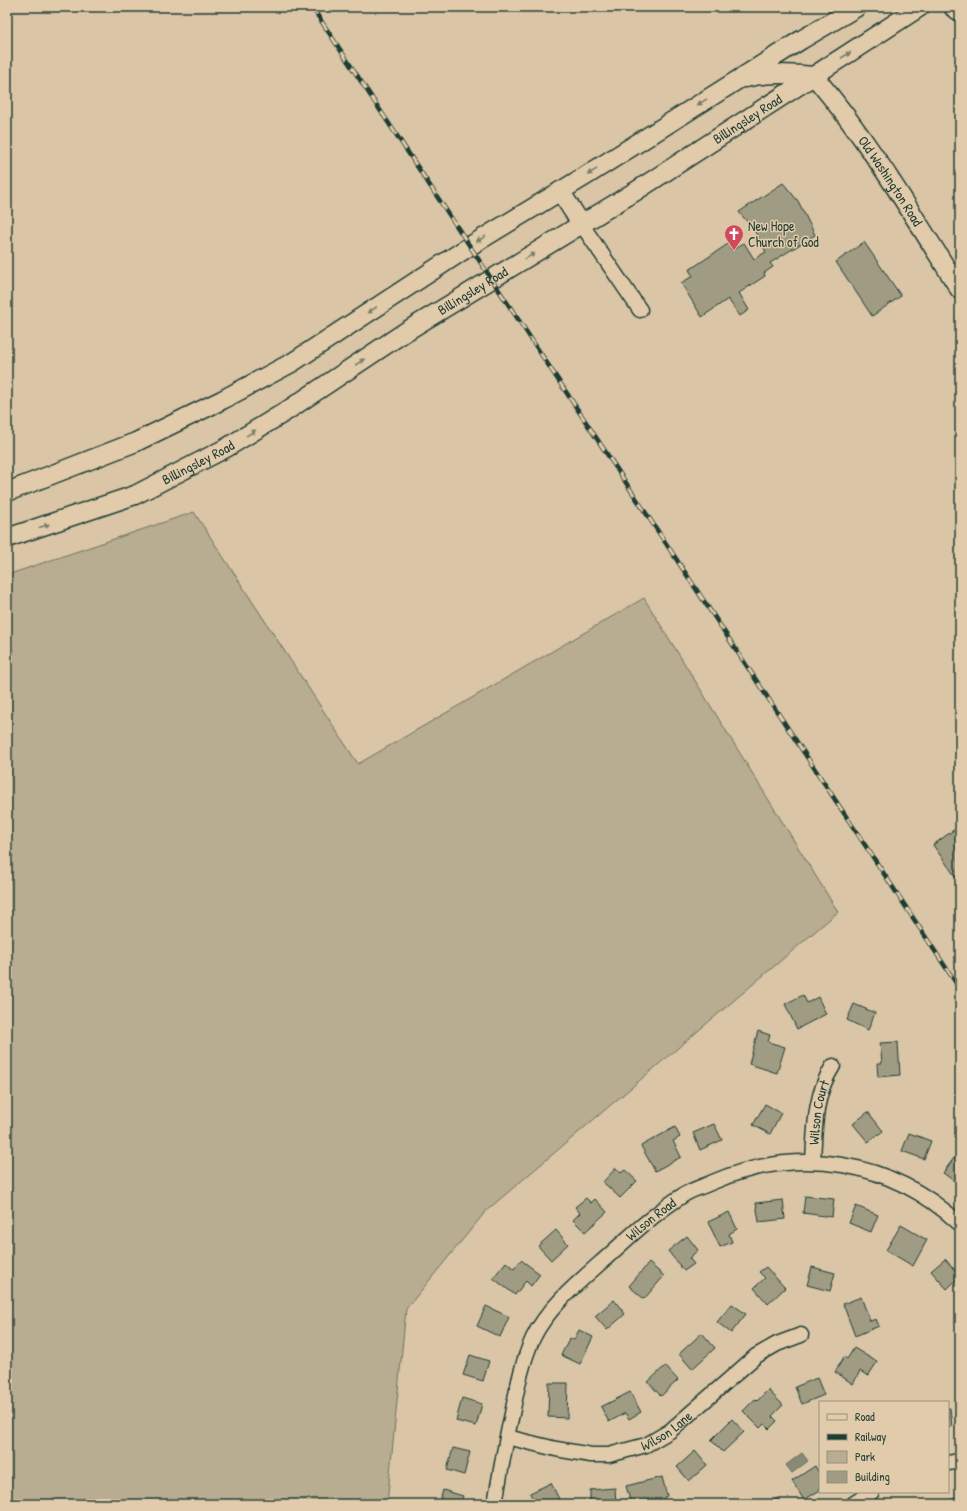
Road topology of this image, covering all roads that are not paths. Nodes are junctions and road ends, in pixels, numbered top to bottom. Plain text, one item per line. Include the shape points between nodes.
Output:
1 (857, 7) edge
2 (920, 7) edge
3 (955, 7) edge
4 (960, 10) edge
5 (814, 76) junction
6 (735, 81) junction
7 (560, 191) junction
8 (582, 225) junction
9 (960, 290) edge
10 (640, 310) dead end
11 (7, 492) edge
12 (7, 538) edge
13 (833, 1066) dead end
14 (813, 1161) junction
15 (960, 1224) edge
16 (801, 1335) dead end
17 (507, 1436) junction
18 (960, 1461) edge
19 (949, 1463) edge
20 (870, 1493) edge
21 (494, 1504) edge
22 (853, 1504) edge

1 - 6 main road
5 -> 2 main road, Billingsley Road
3 - 4 highway
5 - 6 main road via 757,75
5 - 8 main road, Billingsley Road
5 - 9 main road, Old Washington Road via 836,102 885,171
6 -> 7 main road
7 - 8 main road
7 -> 11 main road via 470,246 293,362 136,442
8 - 10 street
12 -> 8 main road, Billingsley Road via 135,496 226,448 405,332
13 - 14 street, Wilson Court via 822,1086 817,1104
14 - 15 street, Wilson Road via 850,1166 904,1185 930,1200
14 - 17 street, Wilson Road via 753,1167 732,1174 687,1193 664,1208 632,1235 581,1281 541,1325 533,1338 521,1375
16 - 17 street, Wilson Lane via 756,1356 670,1431 646,1445 609,1455 591,1456
17 - 21 street, Wilson Road
18 - 19 street
20 - 22 street

